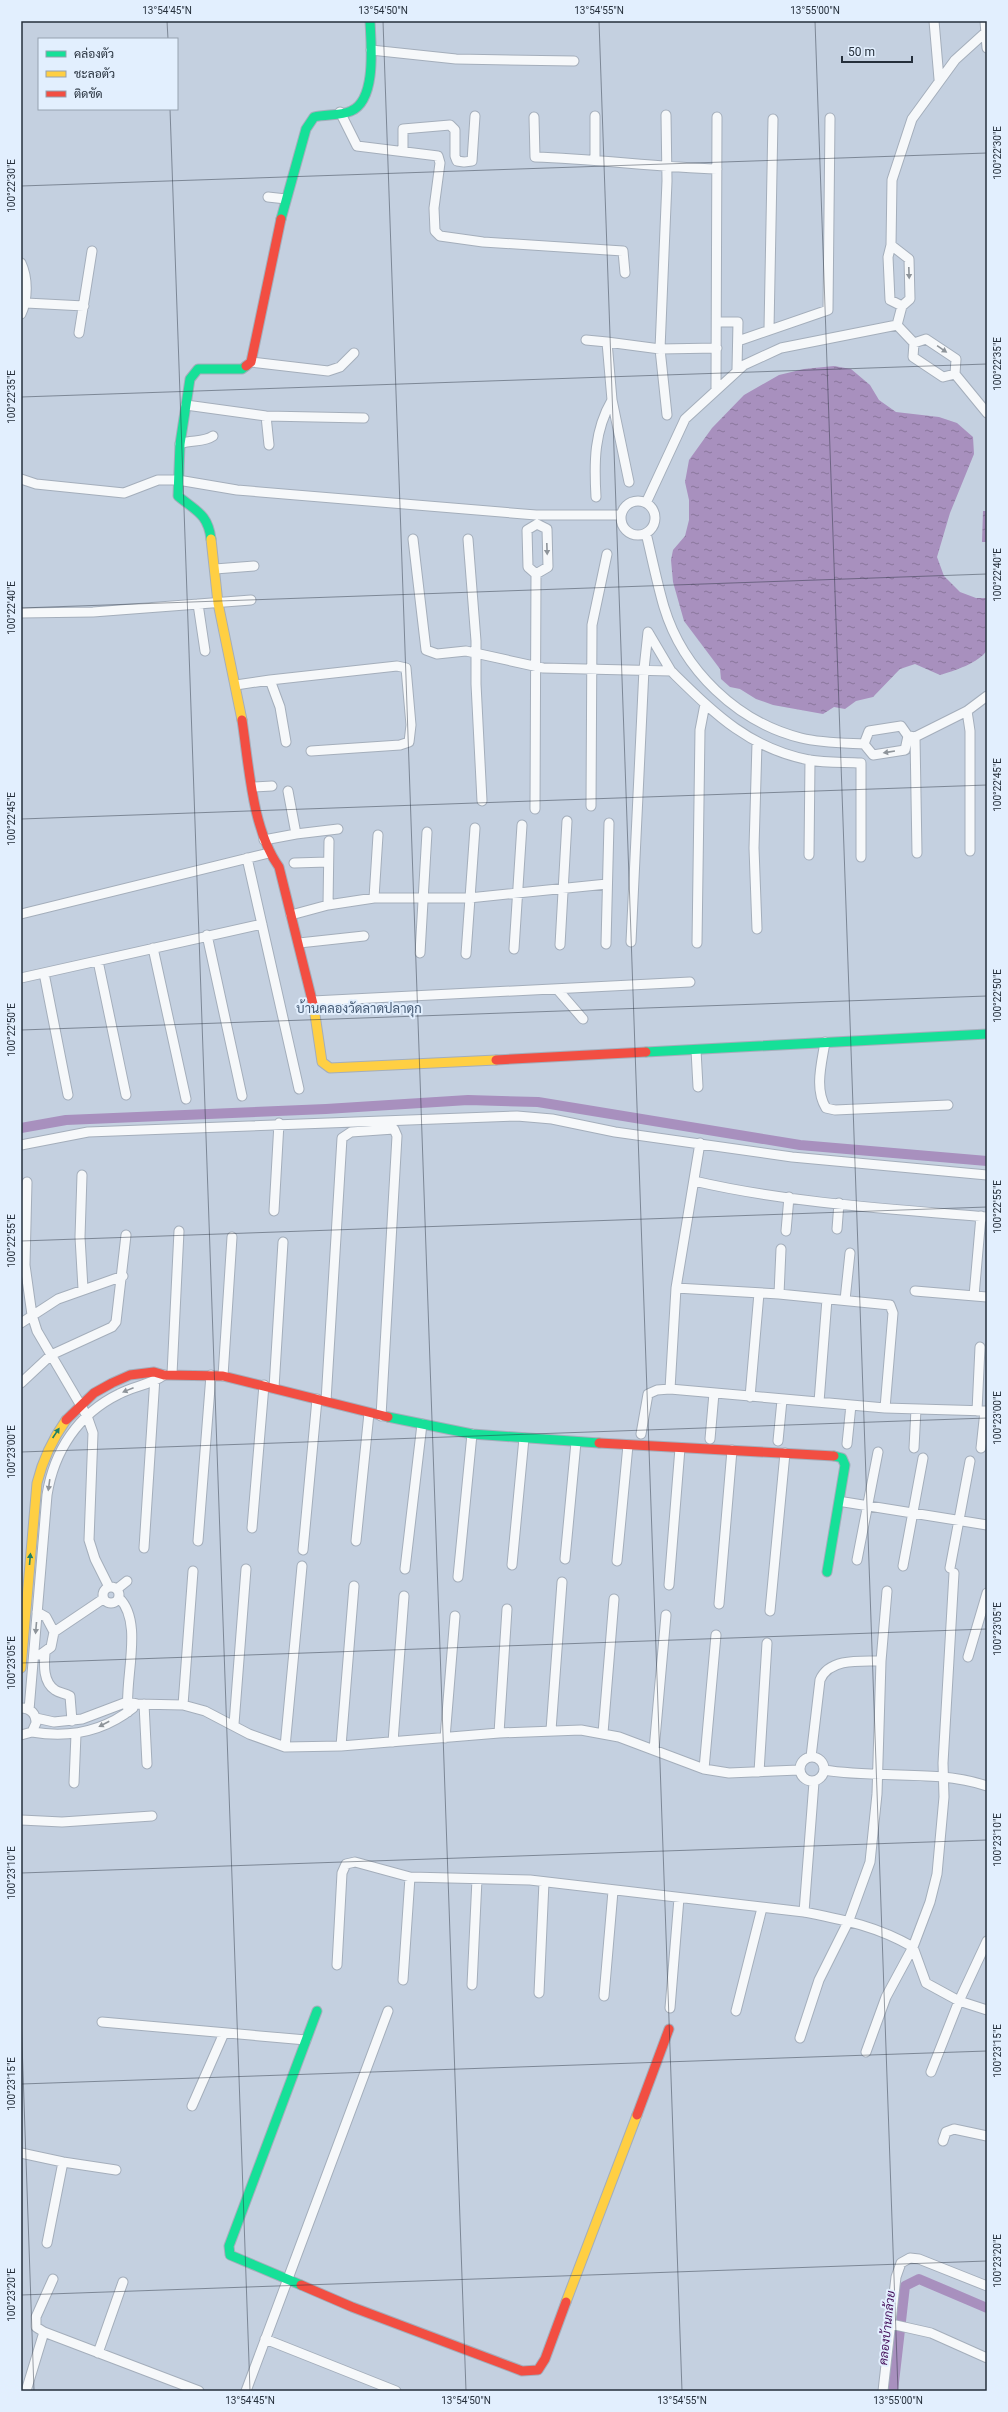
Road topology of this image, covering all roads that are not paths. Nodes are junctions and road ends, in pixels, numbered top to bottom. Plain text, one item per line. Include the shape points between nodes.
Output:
1 (370, 21) edge
2 (934, 21) edge
3 (985, 21) edge
4 (986, 31) edge
5 (987, 48) edge
6 (371, 50) junction
7 (574, 62) dead end
8 (939, 79) junction
9 (340, 112) junction
10 (666, 115) dead end
11 (475, 116) dead end
12 (595, 116) dead end
13 (534, 117) dead end
14 (717, 117) dead end
15 (830, 118) dead end
16 (773, 119) dead end
17 (403, 150) junction
18 (595, 159) junction
19 (668, 168) junction
20 (717, 170) junction
21 (268, 197) dead end
22 (286, 199) junction
23 (891, 245) junction
24 (92, 251) dead end
25 (21, 262) edge
26 (625, 273) dead end
27 (26, 303) junction
28 (84, 306) junction
29 (902, 306) junction
30 (21, 314) edge
31 (717, 322) junction
32 (897, 325) junction
33 (769, 329) junction
34 (79, 333) dead end
35 (586, 340) dead end
36 (738, 341) junction
37 (607, 342) junction
38 (914, 343) junction
39 (717, 348) junction
40 (660, 349) junction
41 (354, 353) dead end
42 (251, 362) junction
43 (737, 369) junction
44 (955, 374) junction
45 (716, 388) junction
46 (612, 400) junction
47 (186, 405) junction
48 (987, 413) edge
49 (667, 415) dead end
50 (266, 416) junction
51 (364, 418) dead end
52 (213, 436) dead end
53 (180, 444) junction
54 (269, 445) dead end
55 (21, 479) edge
56 (178, 480) junction
57 (629, 482) dead end
58 (596, 497) dead end
59 (646, 503) junction
60 (621, 515) junction
61 (536, 520) junction
62 (646, 533) junction
63 (413, 539) dead end
64 (468, 539) dead end
65 (607, 554) dead end
66 (254, 566) dead end
67 (215, 569) junction
68 (536, 574) junction
69 (251, 600) dead end
70 (218, 603) junction
71 (198, 604) junction
72 (21, 613) edge
73 (205, 651) dead end
74 (477, 653) junction
75 (536, 667) junction
76 (644, 669) junction
77 (591, 671) junction
78 (672, 671) junction
79 (270, 680) junction
80 (236, 685) junction
81 (987, 696) edge
82 (705, 704) junction
83 (967, 711) junction
84 (911, 737) junction
85 (286, 742) dead end
86 (757, 743) junction
87 (864, 744) junction
88 (311, 751) dead end
89 (810, 760) junction
90 (272, 786) dead end
91 (252, 787) junction
92 (288, 791) dead end
93 (482, 801) dead end
94 (591, 806) dead end
95 (535, 809) dead end
96 (567, 822) dead end
97 (609, 823) dead end
98 (522, 825) dead end
99 (475, 828) dead end
100 (338, 829) dead end
101 (427, 832) dead end
102 (296, 834) junction
103 (378, 835) dead end
104 (264, 840) junction
105 (328, 841) dead end
106 (970, 851) dead end
107 (269, 852) junction
108 (917, 853) dead end
109 (809, 855) dead end
110 (861, 857) dead end
111 (247, 858) junction
112 (328, 862) junction
113 (294, 863) dead end
114 (607, 884) junction
115 (563, 887) junction
116 (517, 892) junction
117 (374, 898) junction
118 (469, 898) junction
119 (422, 899) junction
120 (328, 905) junction
121 (21, 914) edge
122 (291, 915) junction
123 (262, 924) junction
124 (757, 929) dead end
125 (207, 935) junction
126 (364, 936) dead end
127 (631, 942) dead end
128 (697, 943) dead end
129 (298, 944) junction
130 (606, 944) dead end
131 (560, 945) dead end
132 (153, 948) junction
133 (514, 949) dead end
134 (420, 953) dead end
135 (466, 954) dead end
136 (98, 961) junction
137 (44, 973) junction
138 (21, 978) edge
139 (690, 982) dead end
140 (557, 989) junction
141 (313, 1001) junction
142 (583, 1020) dead end
143 (987, 1034) edge
144 (825, 1042) junction
145 (696, 1050) junction
146 (698, 1087) dead end
147 (299, 1089) dead end
148 (68, 1095) dead end
149 (126, 1095) dead end
150 (242, 1096) dead end
151 (186, 1099) dead end
152 (948, 1105) dead end
153 (279, 1124) junction
154 (700, 1143) junction
155 (21, 1145) edge
156 (987, 1174) edge
157 (82, 1175) dead end
158 (694, 1181) junction
159 (27, 1182) dead end
160 (789, 1197) junction
161 (839, 1203) junction
162 (274, 1211) dead end
163 (984, 1217) edge
164 (837, 1229) dead end
165 (179, 1231) dead end
166 (786, 1231) dead end
167 (126, 1235) dead end
168 (232, 1237) dead end
169 (283, 1242) dead end
170 (781, 1249) dead end
171 (850, 1253) dead end
172 (123, 1276) junction
173 (676, 1288) junction
174 (83, 1289) junction
175 (915, 1292) dead end
176 (759, 1293) junction
177 (779, 1294) junction
178 (974, 1296) junction
179 (987, 1297) edge
180 (827, 1298) junction
181 (845, 1300) junction
182 (32, 1315) junction
183 (21, 1322) edge
184 (980, 1347) dead end
185 (51, 1355) junction
186 (168, 1374) junction
187 (210, 1375) junction
188 (155, 1376) junction
189 (223, 1376) junction
190 (21, 1383) edge
191 (264, 1385) junction
192 (274, 1388) junction
193 (670, 1389) junction
194 (714, 1393) junction
195 (750, 1397) junction
196 (321, 1400) junction
197 (782, 1400) junction
198 (819, 1402) junction
199 (80, 1405) junction
200 (851, 1406) junction
201 (885, 1408) junction
202 (916, 1409) junction
203 (983, 1411) edge
204 (369, 1413) junction
205 (86, 1416) junction
206 (381, 1416) junction
207 (422, 1424) junction
208 (472, 1434) junction
209 (641, 1434) dead end
210 (524, 1438) junction
211 (710, 1439) dead end
212 (778, 1441) dead end
213 (576, 1442) junction
214 (847, 1444) dead end
215 (628, 1445) junction
216 (680, 1448) junction
217 (914, 1448) dead end
218 (982, 1448) dead end
219 (732, 1450) junction
220 (878, 1452) dead end
221 (785, 1454) junction
222 (923, 1458) dead end
223 (970, 1461) dead end
224 (844, 1502) dead end
225 (868, 1505) junction
226 (914, 1512) junction
227 (959, 1520) junction
228 (987, 1525) edge
229 (252, 1528) dead end
230 (198, 1541) dead end
231 (356, 1541) dead end
232 (144, 1548) dead end
233 (303, 1550) dead end
234 (565, 1559) dead end
235 (857, 1560) dead end
236 (617, 1561) dead end
237 (512, 1565) dead end
238 (302, 1566) dead end
239 (903, 1566) dead end
240 (246, 1569) dead end
241 (405, 1569) dead end
242 (193, 1571) dead end
243 (827, 1572) dead end
244 (29, 1576) junction
245 (40, 1577) junction
246 (458, 1577) dead end
247 (127, 1581) dead end
248 (562, 1582) dead end
249 (669, 1585) dead end
250 (354, 1586) dead end
251 (115, 1591) junction
252 (887, 1591) dead end
253 (987, 1593) edge
254 (404, 1596) dead end
255 (104, 1599) junction
256 (614, 1599) dead end
257 (718, 1604) dead end
258 (507, 1609) dead end
259 (770, 1611) dead end
260 (37, 1612) junction
261 (666, 1615) dead end
262 (455, 1616) dead end
263 (54, 1632) junction
264 (716, 1635) dead end
265 (767, 1643) dead end
266 (45, 1653) junction
267 (34, 1657) junction
268 (968, 1657) dead end
269 (881, 1661) junction
270 (21, 1668) edge
271 (140, 1704) junction
272 (184, 1704) junction
273 (128, 1707) junction
274 (25, 1709) edge
275 (36, 1718) junction
276 (72, 1721) junction
277 (234, 1724) junction
278 (551, 1730) junction
279 (32, 1732) junction
280 (499, 1733) junction
281 (603, 1733) junction
282 (76, 1734) junction
283 (21, 1735) edge
284 (446, 1738) junction
285 (393, 1742) junction
286 (341, 1746) junction
287 (285, 1747) junction
288 (654, 1750) junction
289 (811, 1757) junction
290 (147, 1764) dead end
291 (704, 1769) junction
292 (799, 1770) junction
293 (824, 1770) junction
294 (759, 1772) junction
295 (877, 1776) junction
296 (944, 1778) junction
297 (814, 1782) junction
298 (74, 1783) dead end
299 (987, 1786) edge
300 (152, 1816) dead end
301 (21, 1820) edge
302 (410, 1877) junction
303 (477, 1879) junction
304 (544, 1882) junction
305 (613, 1891) junction
306 (679, 1898) junction
307 (762, 1908) junction
308 (804, 1912) junction
309 (849, 1920) junction
310 (987, 1941) edge
311 (913, 1947) junction
312 (337, 1965) dead end
313 (403, 1980) dead end
314 (472, 1985) dead end
315 (539, 1993) dead end
316 (604, 1996) dead end
317 (959, 2001) junction
318 (670, 2008) dead end
319 (987, 2010) edge
320 (317, 2011) dead end
321 (388, 2011) dead end
322 (736, 2011) dead end
323 (102, 2022) dead end
324 (669, 2029) dead end
325 (224, 2032) junction
326 (800, 2038) dead end
327 (306, 2040) junction
328 (866, 2052) dead end
329 (931, 2072) dead end
330 (192, 2106) dead end
331 (987, 2136) edge
332 (943, 2141) dead end
333 (21, 2153) edge
334 (62, 2162) junction
335 (116, 2170) dead end
336 (47, 2243) dead end
337 (53, 2279) dead end
338 (288, 2279) junction
339 (122, 2282) dead end
340 (987, 2286) edge
341 (892, 2324) junction
342 (44, 2332) junction
343 (265, 2339) junction
344 (98, 2353) junction
345 (987, 2358) edge
346 (26, 2391) edge
347 (199, 2391) edge
348 (246, 2391) edge
349 (396, 2391) edge
350 (883, 2391) edge

1 - 6 street
2 - 8 street
3 - 4 street
4 - 5 street
4 - 8 street
6 - 7 street via 456,59
6 - 9 street via 367,96 353,110
8 - 23 street via 912,119 892,180
9 - 17 street via 356,145 371,149
9 - 22 street via 314,117 306,130
10 - 19 street
11 - 17 street via 472,161 457,161 455,130 450,125 403,129
12 - 18 street
13 - 18 street via 535,156
14 - 20 street
15 - 33 street via 828,310
16 - 33 street
17 - 26 street via 437,155 440,158 434,216 435,231 440,236 483,242 623,251
18 - 19 street
19 - 20 street
19 - 40 street
20 - 31 street
21 - 22 street
22 - 42 street
23 - 29 street via 888,258 890,300
23 -> 29 street via 909,259 910,299
24 - 28 street
25 - 27 street via 24,269
27 - 28 street
27 - 30 street
28 - 34 street
29 - 32 street
31 - 36 street via 738,322
31 - 39 street
32 - 38 street
32 - 43 street via 781,348
33 - 36 street
35 - 37 street
36 - 43 street
37 - 40 street
37 - 46 street
38 - 44 street via 913,357 943,377
38 -> 44 street via 926,339 956,359
39 - 40 street
39 - 45 street
40 - 49 street
41 - 42 street via 340,367 328,372
42 - 47 street via 242,369 198,370 190,379
43 - 45 street
44 - 48 street
45 - 59 street via 685,419
46 - 57 street
46 - 58 street via 604,414 598,434 594,460
47 - 50 street
47 - 53 street
50 - 51 street
50 - 54 street
52 - 53 street via 208,440 188,440
53 - 56 street
55 - 56 street via 36,484 124,493 158,480
56 - 61 street via 237,490
56 - 67 street via 178,496 209,524
59 - 60 street via 630,503
59 - 62 street via 653,510 655,521
60 - 61 street
60 - 62 street via 623,526 630,533
61 - 68 street via 527,530 528,567
61 -> 68 street via 547,529 548,567
62 - 87 street via 664,608 686,655 704,679 728,702 776,730 801,738
63 - 74 street via 426,650 437,654
64 - 74 street
65 - 77 street via 592,625
66 - 67 street
67 - 70 street
68 - 75 street
69 - 70 street
70 - 71 street
70 - 80 street
71 - 72 street via 93,612
71 - 73 street
74 - 75 street
74 - 93 street via 476,684
75 - 77 street
75 - 95 street
76 - 77 street
76 - 78 street
76 - 78 street via 648,632
76 - 127 street
77 - 94 street
78 - 82 street
79 - 80 street
79 - 85 street via 280,707
79 - 88 street via 397,666 406,668 411,725 409,742 400,746
80 - 91 street
81 - 83 street
82 - 86 street via 723,721
82 - 128 street via 700,730
83 - 84 street
83 - 106 street via 970,731
84 -> 87 street via 905,750 873,755
84 - 87 street via 901,726 869,731
84 - 108 street
86 - 89 street
86 - 124 street via 754,848
89 - 109 street
89 - 110 street via 861,763
90 - 91 street
91 - 104 street
92 - 102 street
96 - 115 street
97 - 114 street
98 - 116 street
99 - 118 street
100 - 102 street
101 - 119 street
102 - 104 street
103 - 117 street
104 - 107 street
105 - 112 street
107 - 111 street
107 - 122 street via 279,867
111 - 121 street
111 - 123 street
112 - 113 street
112 - 120 street
114 - 115 street
114 - 130 street
115 - 116 street
115 - 131 street
116 - 118 street
116 - 133 street
117 - 119 street
117 - 120 street
118 - 119 street
118 - 135 street
119 - 134 street
120 - 122 street
122 - 129 street
123 - 125 street
123 - 147 street
125 - 132 street
125 - 150 street
126 - 129 street
129 - 141 street
132 - 136 street
132 - 151 street
136 - 137 street
136 - 149 street
137 - 138 street
137 - 148 street
139 - 140 street
140 - 141 street
140 - 142 street
141 - 145 street via 322,1062 330,1068
143 - 144 street
144 - 145 street
144 - 152 street via 820,1083 821,1096 826,1108 835,1110
145 - 146 street
153 - 154 street via 517,1116 552,1119 650,1137
153 - 155 street via 88,1132
153 - 162 street
154 - 156 street via 792,1157
154 - 158 street
157 - 174 street via 80,1237
158 - 160 street
158 - 173 street
159 - 182 street via 25,1265
160 - 161 street
160 - 166 street
161 - 163 street
161 - 164 street
163 - 178 street
165 - 186 street
167 - 172 street
168 - 189 street
169 - 192 street
170 - 177 street
171 - 181 street
172 - 174 street
172 - 185 street via 119,1313 112,1327
173 - 176 street
173 - 193 street
174 - 182 street via 58,1299
175 - 178 street
176 - 177 street
176 - 195 street
177 - 180 street
178 - 179 street
180 - 181 street
180 - 198 street
181 - 201 street via 885,1304 892,1308
182 - 183 street
182 - 185 street
184 - 203 street
185 - 190 street
185 - 199 street
186 - 187 street
186 - 188 street
187 - 189 street
187 - 230 street
188 - 199 street via 130,1375 94,1393
188 -> 205 street via 100,1404
188 - 232 street
189 - 191 street
191 - 192 street
191 - 229 street
192 - 196 street
193 - 194 street
193 - 209 street via 648,1394
194 - 195 street
194 - 211 street
195 - 197 street
196 - 204 street
196 - 206 street via 342,1138 351,1132 394,1129 397,1136
196 - 233 street
197 - 198 street
197 - 212 street
198 - 200 street
199 - 205 street
244 -> 199 street via 37,1483 42,1462 53,1438
200 - 201 street
200 - 214 street
201 - 202 street
202 - 203 street
202 - 217 street
203 - 218 street
204 - 206 street
204 - 231 street
205 -> 245 street via 64,1443 50,1476
205 - 251 street via 94,1443 90,1540 95,1559
206 - 207 street
207 - 208 street
207 - 241 street
208 - 210 street
208 - 246 street
210 - 213 street
210 - 237 street
213 - 215 street
213 - 234 street
215 - 216 street
215 - 236 street
216 - 219 street
216 - 249 street
219 - 221 street
219 - 257 street
220 - 225 street
221 - 243 street via 837,1456 844,1460
221 - 259 street
222 - 226 street
223 - 227 street
224 - 225 street
225 - 226 street
225 - 235 street
226 - 227 street
226 - 239 street
227 - 228 street
227 - 296 street via 952,1571
238 - 287 street
240 - 277 street
242 - 272 street
244 - 245 street
244 - 270 street
245 - 260 street
247 - 251 street
248 - 278 street
250 - 286 street
251 - 255 street via 103,1592
251 - 255 street via 111,1603
251 - 273 street via 124,1603 131,1629
252 - 269 street
253 - 268 street
254 - 285 street
255 - 263 street
256 - 281 street
258 - 280 street
260 - 263 street via 50,1622
260 -> 267 street
261 - 288 street
262 - 284 street
263 - 266 street via 51,1647
264 - 291 street
265 - 294 street
266 - 267 street
266 - 276 street via 44,1668 47,1680 53,1688 70,1696
267 - 274 street
269 - 289 street via 839,1664 822,1673
269 - 295 street
271 - 272 street
271 - 273 street
271 - 290 street
272 - 277 street
273 - 276 street
273 -> 282 street via 93,1730
274 - 275 street
275 - 276 street via 54,1722
275 - 279 street
277 - 287 street via 268,1742
278 - 280 street
278 - 281 street
279 - 282 street
279 - 283 street
280 - 284 street
281 - 288 street
282 - 298 street
284 - 285 street
285 - 286 street
286 - 287 street
288 - 291 street
289 - 292 street via 802,1761
289 - 293 street via 819,1759
291 - 294 street via 729,1773
292 - 294 street
292 - 297 street via 802,1778
293 - 295 street
293 - 297 street via 821,1778
295 - 296 street
295 - 309 street via 870,1862
296 - 299 street
296 - 311 street via 937,1874 930,1902
297 - 308 street
300 - 301 street via 62,1822
302 - 303 street
302 - 312 street via 355,1862 343,1867
302 - 313 street
303 - 304 street
303 - 314 street
304 - 305 street
304 - 315 street
305 - 306 street
305 - 316 street
306 - 307 street
306 - 318 street
307 - 308 street
307 - 322 street
308 - 309 street
309 - 311 street via 883,1931
309 - 326 street via 819,1980
310 - 317 street
311 - 317 street via 926,1983
311 - 328 street via 886,1997
317 - 319 street
317 - 329 street
320 - 327 street
321 - 338 street
323 - 325 street
324 - 338 street via 545,2359 538,2370 522,2371 352,2308
325 - 327 street
325 - 330 street
327 - 338 street via 228,2246 230,2255
331 - 332 street via 954,2129 946,2132
333 - 334 street
334 - 335 street
334 - 336 street
337 - 342 street via 36,2317 36,2327
338 - 343 street
339 - 344 street
340 - 341 street via 919,2259 904,2260 896,2277
341 - 345 street via 947,2339
341 - 350 street
342 - 344 street
342 - 346 street
343 - 348 street
343 - 349 street
344 - 347 street

